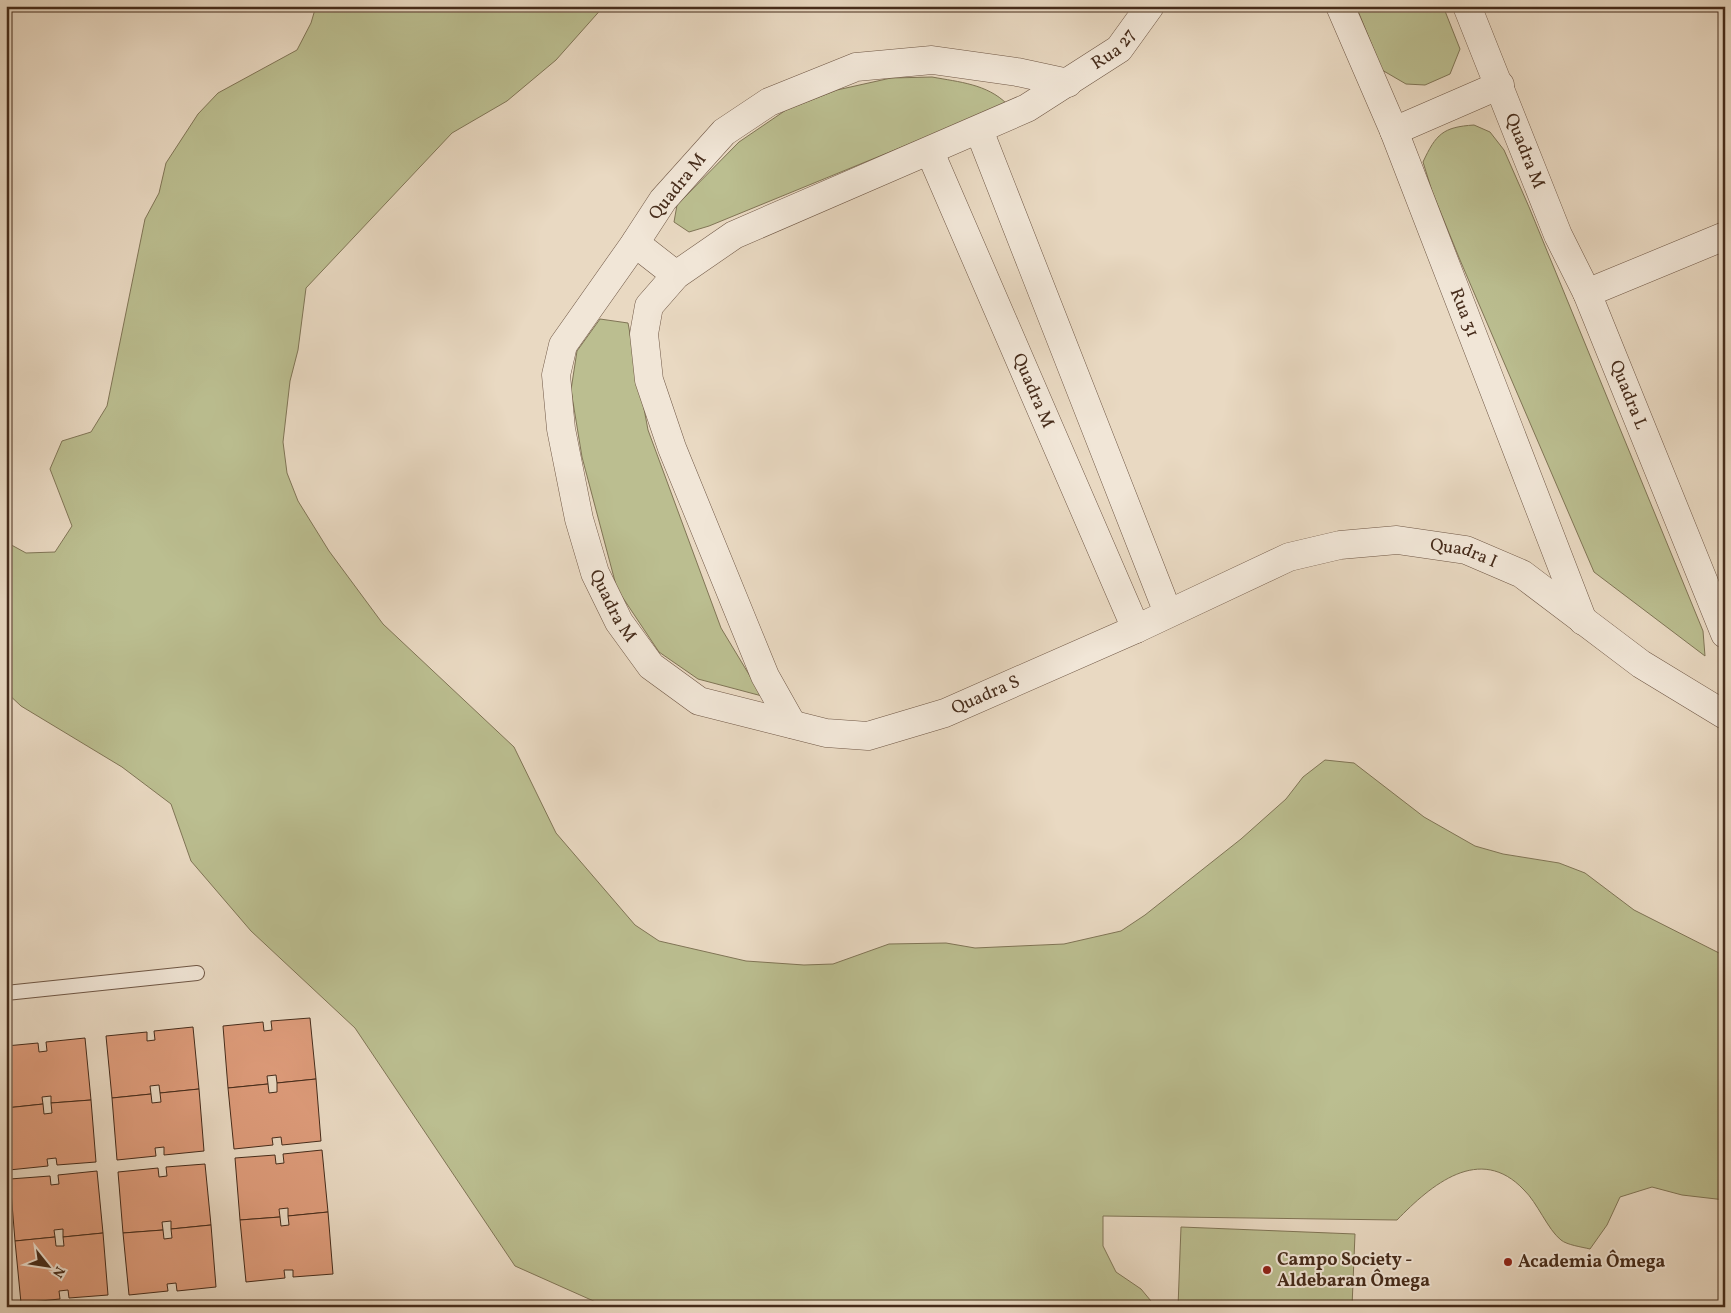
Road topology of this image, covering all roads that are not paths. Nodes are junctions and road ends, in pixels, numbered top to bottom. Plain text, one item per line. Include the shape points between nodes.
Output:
1 (1150, 6) edge
2 (1340, 6) edge
3 (1467, 6) edge
4 (1068, 83) junction
5 (1500, 85) junction
6 (979, 130) junction
7 (1394, 131) junction
8 (930, 152) junction
9 (1725, 236) edge
10 (635, 243) junction
11 (676, 275) junction
12 (1588, 293) junction
13 (1168, 613) junction
14 (1584, 621) junction
15 (1136, 629) junction
16 (1725, 634) edge
17 (1725, 715) edge
18 (792, 724) junction
19 (197, 973) dead end
20 (6, 993) edge

1 - 4 street, Rua 27 via 1119,49
2 - 7 street, Rua 31
3 - 5 street, Quadra M
4 - 6 street via 1027,108
4 - 10 street, Quadra M via 932,60 856,67 768,102 724,132 663,200
5 - 7 street
5 - 12 street, Quadra M via 1558,235
6 - 8 street
6 - 13 street
7 - 14 street, Rua 31
8 - 11 street via 734,236
8 - 15 street, Quadra M
9 - 12 street
10 - 11 street
10 - 18 street, Quadra M via 563,345 556,375 560,429 579,519 595,573 619,622 651,666 699,701
11 - 18 street via 649,306 644,334 649,380 672,448 765,676
12 - 16 street, Quadra L
13 - 14 street, Quadra I via 1289,557 1340,545 1397,540 1474,553 1522,574
13 - 15 street, Quadra S
14 - 17 street, Quadra I via 1641,664
15 - 18 street, Quadra S via 945,713 868,736 826,733
19 - 20 lane

